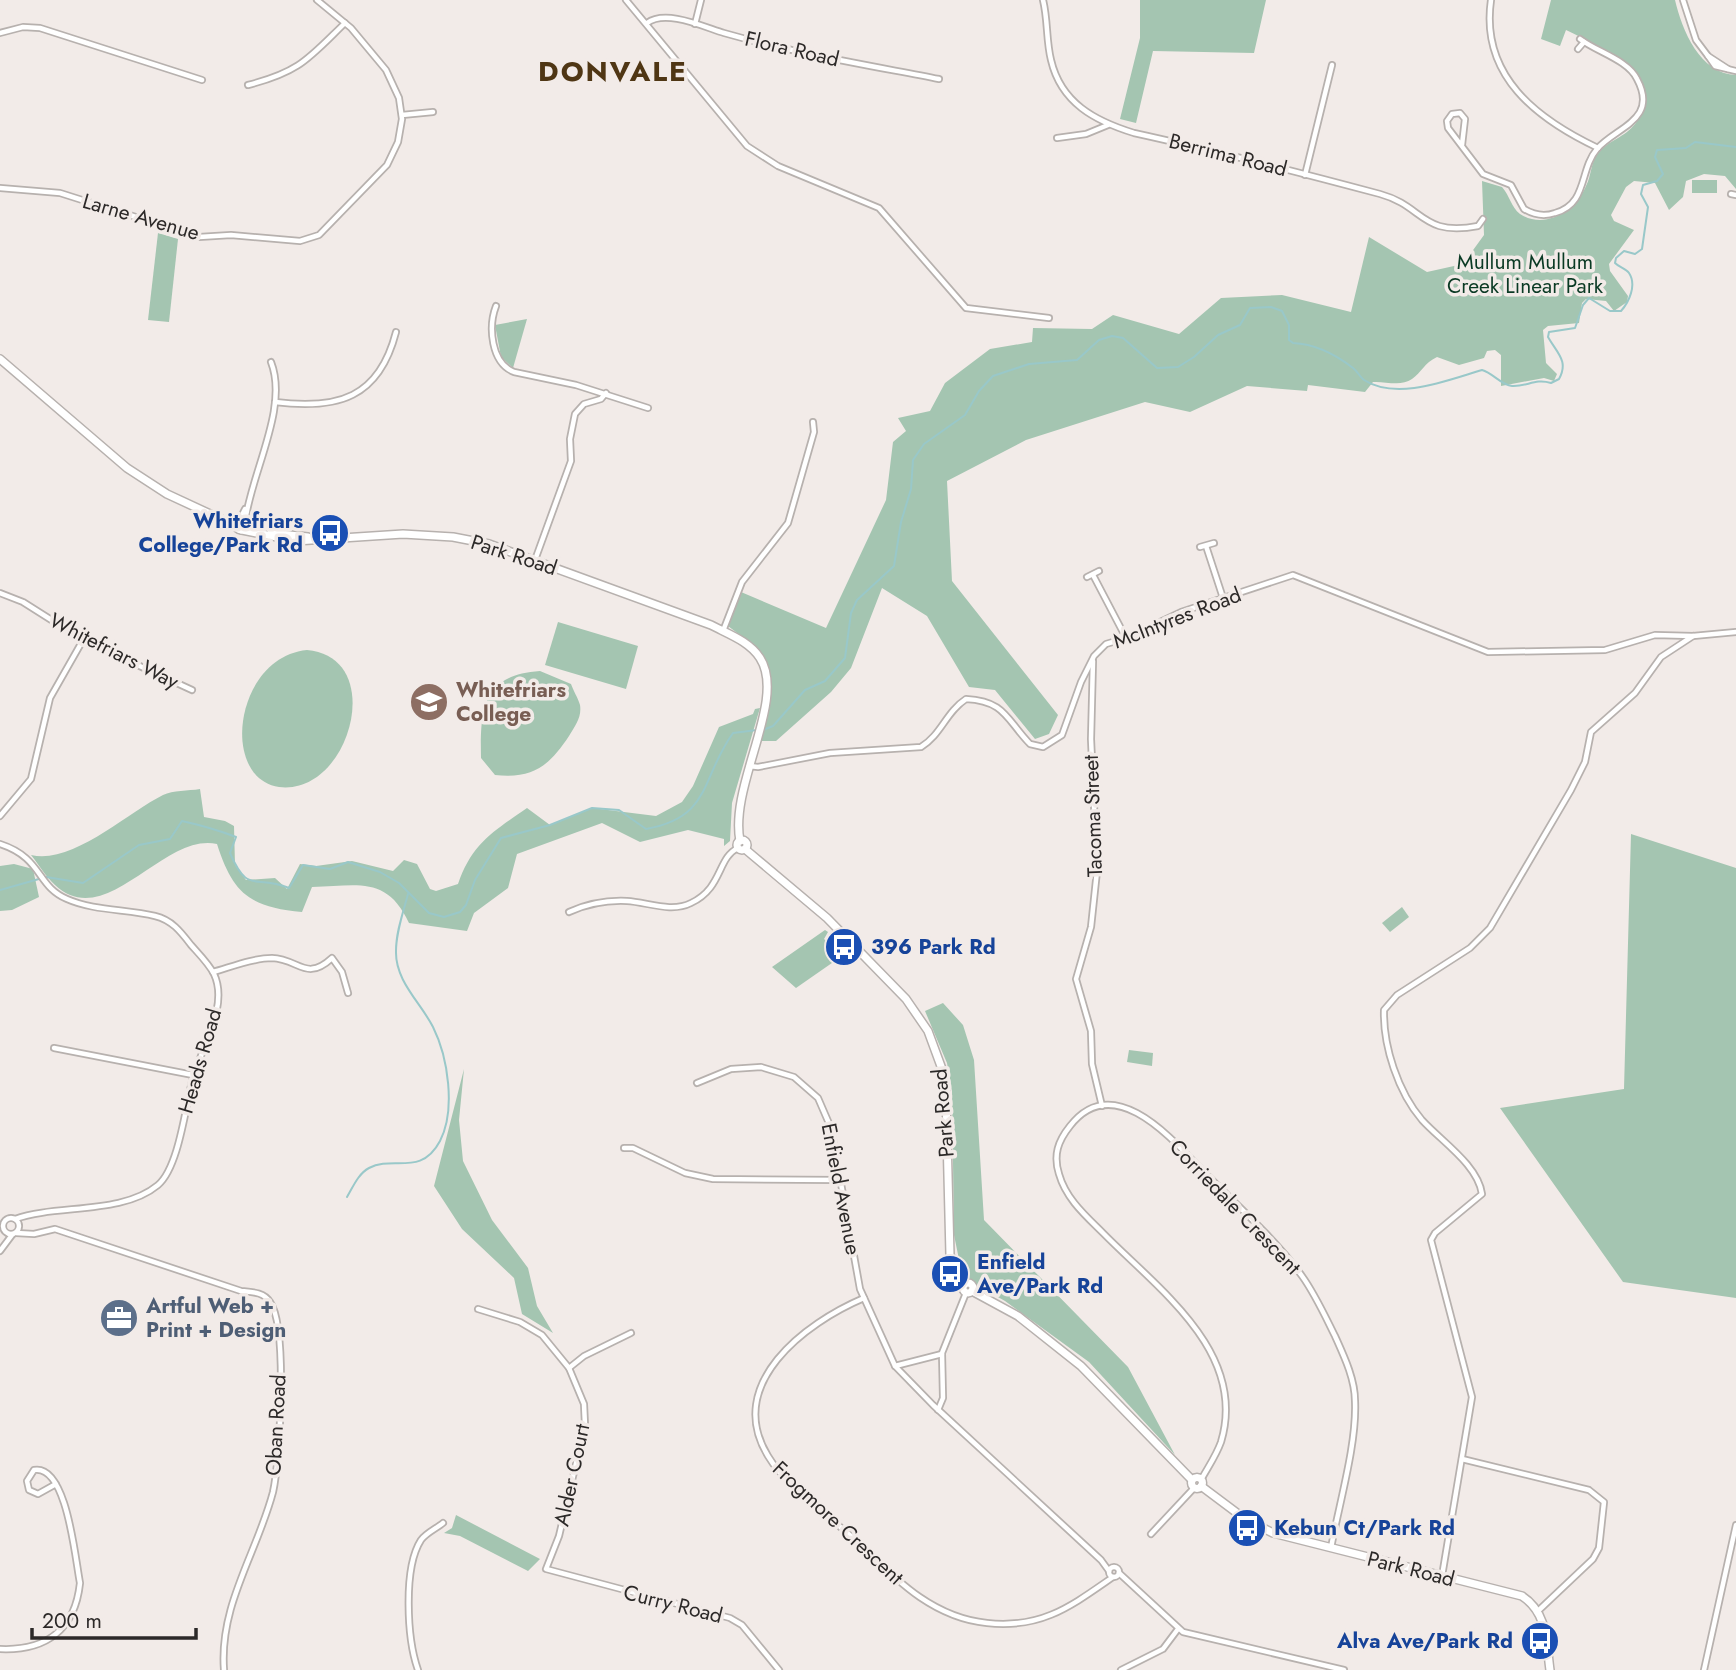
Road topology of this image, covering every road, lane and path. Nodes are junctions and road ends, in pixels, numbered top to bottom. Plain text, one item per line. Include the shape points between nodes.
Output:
1 (317, 0) edge
2 (626, 0) edge
3 (701, 0) edge
4 (1043, 0) edge
5 (1490, 0) edge
6 (1683, 0) edge
7 (345, 22) junction
8 (648, 23) junction
9 (695, 24) junction
10 (0, 33) edge
11 (1578, 49) dead end
12 (1332, 65) dead end
13 (1736, 71) edge
14 (939, 79) dead end
15 (202, 80) dead end
16 (248, 85) dead end
17 (433, 112) dead end
18 (402, 115) junction
19 (1109, 125) junction
20 (1057, 138) dead end
21 (1462, 145) junction
22 (1598, 148) junction
23 (1305, 175) junction
24 (0, 188) edge
25 (1483, 219) dead end
26 (496, 306) dead end
27 (1049, 318) dead end
28 (396, 331) dead end
29 (0, 359) edge
30 (271, 362) dead end
31 (606, 393) junction
32 (275, 402) junction
33 (648, 408) dead end
34 (813, 422) dead end
35 (241, 523) junction
36 (1214, 543) dead end
37 (535, 560) junction
38 (1099, 571) dead end
39 (0, 593) edge
40 (1223, 598) junction
41 (723, 631) junction
42 (1736, 632) edge
43 (1693, 636) junction
44 (1126, 638) junction
45 (83, 640) junction
46 (1094, 656) junction
47 (1081, 682) junction
48 (1090, 688) junction
49 (192, 690) dead end
50 (748, 766) junction
51 (0, 816) edge
52 (0, 844) edge
53 (741, 846) junction
54 (569, 912) dead end
55 (213, 972) junction
56 (348, 993) dead end
57 (54, 1048) dead end
58 (193, 1075) junction
59 (697, 1083) dead end
60 (1102, 1106) junction
61 (624, 1149) dead end
62 (840, 1180) junction
63 (24, 1216) junction
64 (15, 1219) junction
65 (3, 1220) edge
66 (17, 1230) junction
67 (6, 1233) junction
68 (1, 1248) edge
69 (968, 1290) junction
70 (864, 1298) junction
71 (478, 1309) dead end
72 (631, 1333) dead end
73 (942, 1353) junction
74 (895, 1366) junction
75 (569, 1368) junction
76 (942, 1388) junction
77 (933, 1405) junction
78 (938, 1410) junction
79 (1462, 1459) junction
80 (1197, 1483) junction
81 (56, 1484) junction
82 (443, 1523) dead end
83 (1736, 1525) edge
84 (1151, 1534) dead end
85 (1331, 1549) junction
86 (547, 1569) joint
87 (1113, 1573) junction
88 (1442, 1577) junction
89 (1537, 1612) junction
90 (1178, 1629) junction
91 (0, 1649) edge
92 (224, 1670) edge
93 (418, 1670) edge
94 (779, 1670) edge
95 (1121, 1670) edge
96 (1344, 1670) edge
97 (1550, 1670) edge
98 (1704, 1670) edge

1 - 7 street, Larne Avenue
2 - 8 street
3 - 9 street
4 - 19 street, Berrima Road via 1051,59 1060,83 1082,110
5 - 22 street via 1490,35 1517,91 1548,122
6 - 13 street via 1696,40 1707,56
7 - 16 street via 287,74
7 - 18 street, Larne Avenue via 390,77
8 - 9 street, Flora Road via 660,18
8 - 27 street via 747,146 778,166 878,208 961,305
9 - 14 street, Flora Road via 845,62
10 - 15 street via 40,28
11 - 22 street via 1582,41 1628,68 1638,79 1642,94 1633,122
12 - 23 street
17 - 18 street
18 - 24 street, Larne Avenue via 398,142 387,165 324,231 308,240 199,237 60,193
19 - 20 street
19 - 23 street, Berrima Road
21 - 21 street via 1447,124 1452,114 1460,113 1465,119
21 - 22 street via 1483,174 1511,185 1524,209 1544,215 1564,209 1578,196
23 - 25 street, Berrima Road via 1390,197 1443,229 1479,229
26 - 31 street via 491,326 504,367
28 - 32 street via 384,365 357,394 316,406
29 - 35 street, Park Road via 127,468 176,498 226,521
30 - 32 street
31 - 33 street
31 - 37 street via 575,414 570,430 571,461
32 - 35 street
34 - 41 street via 788,523 742,582
35 - 37 street, Park Road via 276,534 453,537
36 - 40 street via 1203,546
37 - 41 street, Park Road via 702,627
38 - 44 street via 1090,576
39 - 45 street, Whitefriars Way via 23,602
40 - 43 street, McIntyres Road via 1293,575 1488,652 1605,650 1655,635
40 - 44 street, McIntyres Road
41 - 50 street, Park Road via 759,657 768,685
42 - 43 street, McIntyres Road
43 - 79 street via 1661,657 1634,693 1591,732 1585,762 1571,790 1490,928 1470,948 1397,995 1384,1010 1388,1046 1404,1091 1481,1188 1480,1199 1431,1240 1472,1397
44 - 46 street, McIntyres Road via 1106,644
45 - 49 street, Whitefriars Way
45 - 51 street via 50,698 31,779
46 - 47 street, McIntyres Road
46 - 48 street, Tacoma Street
47 - 48 street
47 - 50 street, McIntyres Road via 1062,735 1043,747 1030,744 1007,713 991,702 965,699 951,708 932,740 921,747 830,753
48 - 60 street, Tacoma Street via 1097,872 1091,927 1076,979 1091,1031 1092,1064
50 - 53 street, Park Road via 738,807
52 - 55 street via 19,851 50,888 74,902 167,920
53 - 54 street via 727,857 716,884 689,904 601,902
53 - 69 street, Park Road via 827,918 906,999 928,1031 946,1096 950,1255
55 - 56 street via 273,958 317,970 332,958
55 - 58 street, Heads Road via 219,988 217,1003
57 - 58 street
58 - 63 street, Heads Road via 171,1165 158,1185 120,1201
59 - 62 street, Enfield Avenue via 720,1072 751,1067 794,1077 824,1107
60 - 80 street via 1079,1116 1067,1130 1057,1146 1059,1174 1074,1202 1194,1326 1212,1352 1224,1387 1225,1417 1218,1448
60 - 85 street, Corriedale Crescent via 1131,1110 1164,1132 1293,1264 1325,1315 1356,1399
61 - 62 street via 633,1148 685,1173 713,1179
62 - 70 street, Enfield Avenue
63 - 64 street, Heads Road
63 - 66 street
64 - 65 street, Heads Road
64 - 66 street
65 - 67 street
66 - 67 street
66 - 68 street
66 - 92 street, Oban Road via 29,1234 55,1229 270,1300 279,1352 278,1456 273,1491 234,1591 222,1646
67 - 68 street
69 - 73 street
69 - 80 street, Park Road via 1018,1317 1081,1366
70 - 74 street, Enfield Avenue
70 - 87 street, Frogmore Crescent via 824,1317 767,1373 758,1391 755,1415 758,1435 773,1463 917,1597 952,1616 989,1623 1037,1620 1069,1608
71 - 75 street, Alder Court via 536,1330
72 - 75 street
73 - 74 street
73 - 76 street
74 - 77 street, Enfield Avenue
75 - 86 street, Alder Court via 584,1404 585,1425
76 - 77 street
76 - 78 street
77 - 78 street, Enfield Avenue
78 - 87 street, Enfield Avenue
79 - 88 street
79 - 89 street via 1589,1490 1604,1502 1599,1548 1593,1559
80 - 84 street
80 - 85 street, Park Road via 1264,1530
81 - 81 street via 38,1494 29,1490 27,1481 34,1470 41,1469
81 - 91 street via 71,1534 78,1596 62,1629 46,1642 29,1649
82 - 93 street via 422,1539 409,1575 413,1656
83 - 98 street
85 - 88 street, Park Road
86 - 94 street, Curry Road via 730,1618 742,1625
87 - 90 street, Enfield Avenue
88 - 89 street, Park Road via 1522,1596
89 - 97 street
90 - 95 street via 1163,1649
90 - 96 street

